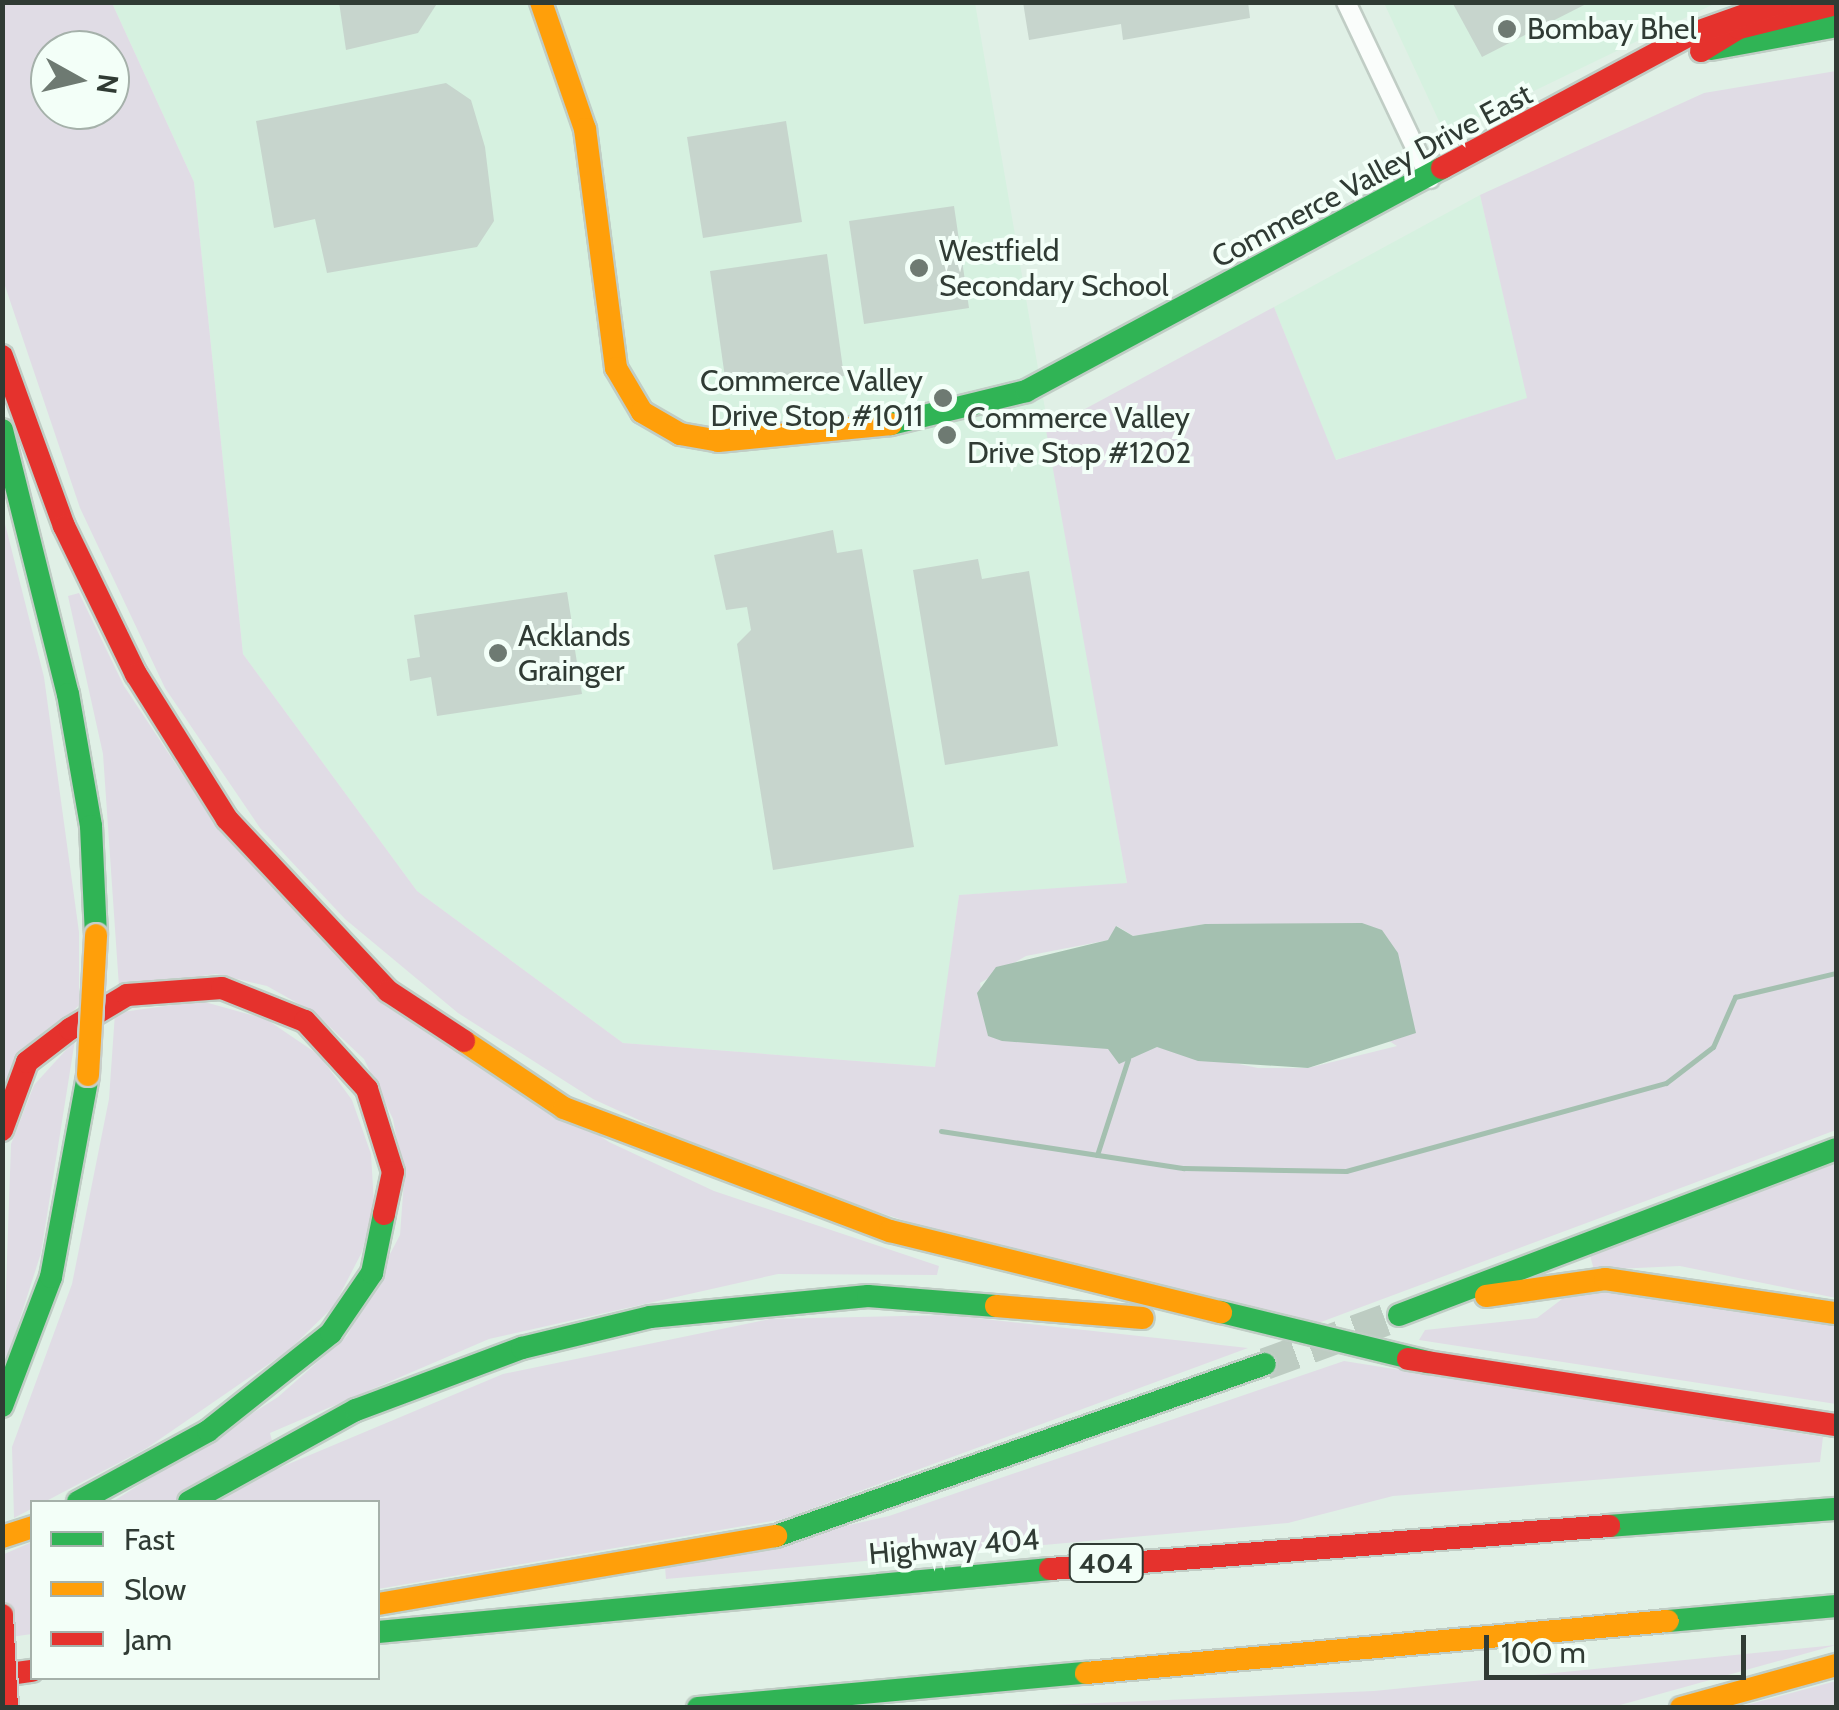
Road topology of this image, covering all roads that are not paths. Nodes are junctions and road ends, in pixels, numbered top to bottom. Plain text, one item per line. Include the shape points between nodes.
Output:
1 (540, 2) edge
2 (1346, 2) edge
3 (1781, 2) edge
4 (1836, 4) edge
5 (1836, 26) edge
6 (1677, 50) junction
7 (1701, 51) junction
8 (1430, 179) junction
9 (2, 356) edge
10 (2, 430) edge
11 (2, 1130) edge
12 (1836, 1149) edge
13 (1836, 1313) edge
14 (1428, 1362) junction
15 (1264, 1364) tunnel mouth
16 (2, 1406) edge
17 (1836, 1425) edge
18 (82, 1500) edge
19 (192, 1500) edge
20 (1836, 1509) edge
21 (30, 1528) edge
22 (2, 1537) edge
23 (380, 1604) edge
24 (1836, 1606) edge
25 (2, 1615) edge
26 (30, 1621) edge
27 (380, 1632) edge
28 (2, 1644) edge
29 (1836, 1665) edge
30 (30, 1671) edge
31 (2, 1675) edge
32 (7, 1708) edge
33 (698, 1708) edge
34 (1680, 1708) edge

1 - 8 main road, Commerce Valley Drive East via 586,128 616,368 642,412 680,434 718,441 924,421 1026,392
2 - 8 street
3 - 6 main road, Commerce Valley Drive East via 1716,22
4 - 7 main road via 1739,28
5 - 7 main road, Commerce Valley Drive East
6 - 7 main road, Commerce Valley Drive East
6 - 8 main road, Commerce Valley Drive East
9 - 14 main road via 64,526 136,674 227,819 388,990 564,1108 890,1232
10 - 16 main road, bridge via 68,694 91,826 96,935 88,1075 51,1277
11 - 18 main road via 27,1062 70,1029 127,994 222,988 306,1021 340,1055 367,1089 390,1157 386,1228 372,1273 331,1333 208,1431
12 - 13 main road via 1392,1318 1605,1280 1723,1290
14 - 17 main road
14 - 19 main road via 1010,1300 765,1302 522,1348 276,1446
15 - 23 main road via 754,1543
20 - 27 main road, Highway 404 / 404 via 1188,1556
21 - 22 main road
24 - 33 main road
25 - 32 main road, bridge
26 - 28 main road
29 - 34 main road
30 - 31 main road

